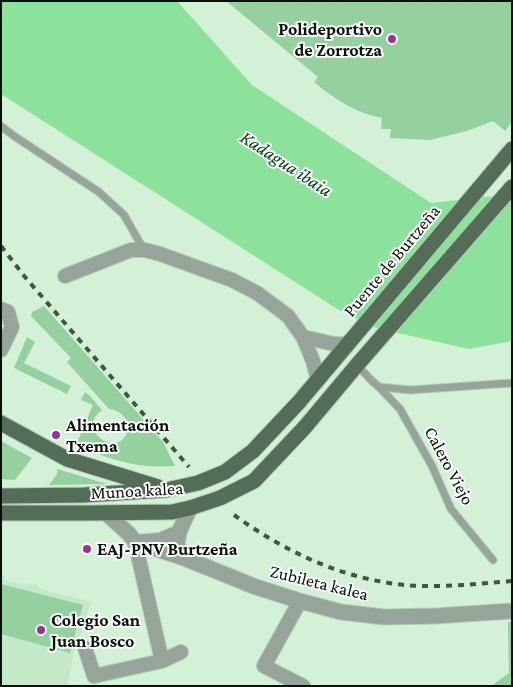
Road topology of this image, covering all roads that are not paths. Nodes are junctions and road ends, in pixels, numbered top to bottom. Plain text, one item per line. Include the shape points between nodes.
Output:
1 (1, 126) edge
2 (512, 149) edge
3 (512, 187) edge
4 (145, 250) junction
5 (65, 276) dead end
6 (1, 309) edge
7 (303, 337) junction
8 (347, 344) junction
9 (1, 350) edge
10 (360, 361) junction
11 (318, 380) junction
12 (512, 383) edge
13 (379, 387) junction
14 (1, 423) edge
15 (166, 490) junction
16 (1, 496) edge
17 (190, 508) junction
18 (1, 513) edge
19 (106, 513) junction
20 (179, 532) junction
21 (136, 542) junction
22 (184, 558) junction
23 (493, 560) dead end
24 (300, 601) junction
25 (512, 611) edge
26 (85, 648) dead end
27 (181, 652) dead end
28 (162, 661) junction
29 (302, 686) edge

1 - 4 lane via 100,192 124,215
2 - 8 main road, Puente de Burtzeña
3 - 10 main road
4 - 5 street via 131,250
4 - 7 street via 232,280 256,293 288,316
6 - 9 street via 8,312 12,327
7 - 8 street
7 - 11 street
8 - 11 main road, Puente de Burtzeña
10 - 13 lane, Calero Viejo
10 - 17 main road, Munoa kalea via 254,481
11 - 15 main road, Munoa kalea via 253,451 225,472 198,483
12 - 13 lane via 410,390
13 - 23 lane, Calero Viejo via 400,409 432,466 451,509
14 - 15 main road via 67,459
15 - 16 main road, Munoa kalea
17 - 19 main road, Munoa kalea via 172,512
17 - 20 street
18 - 19 main road, Munoa kalea
19 - 21 street
20 - 21 street via 160,540
20 - 22 street via 178,545
21 - 22 street, Zubileta kalea
21 - 28 street
22 - 24 street, Zubileta kalea
24 - 25 street, Zubileta kalea via 341,612 384,617
24 - 29 street via 264,666
26 - 28 street via 94,676
27 - 28 street

